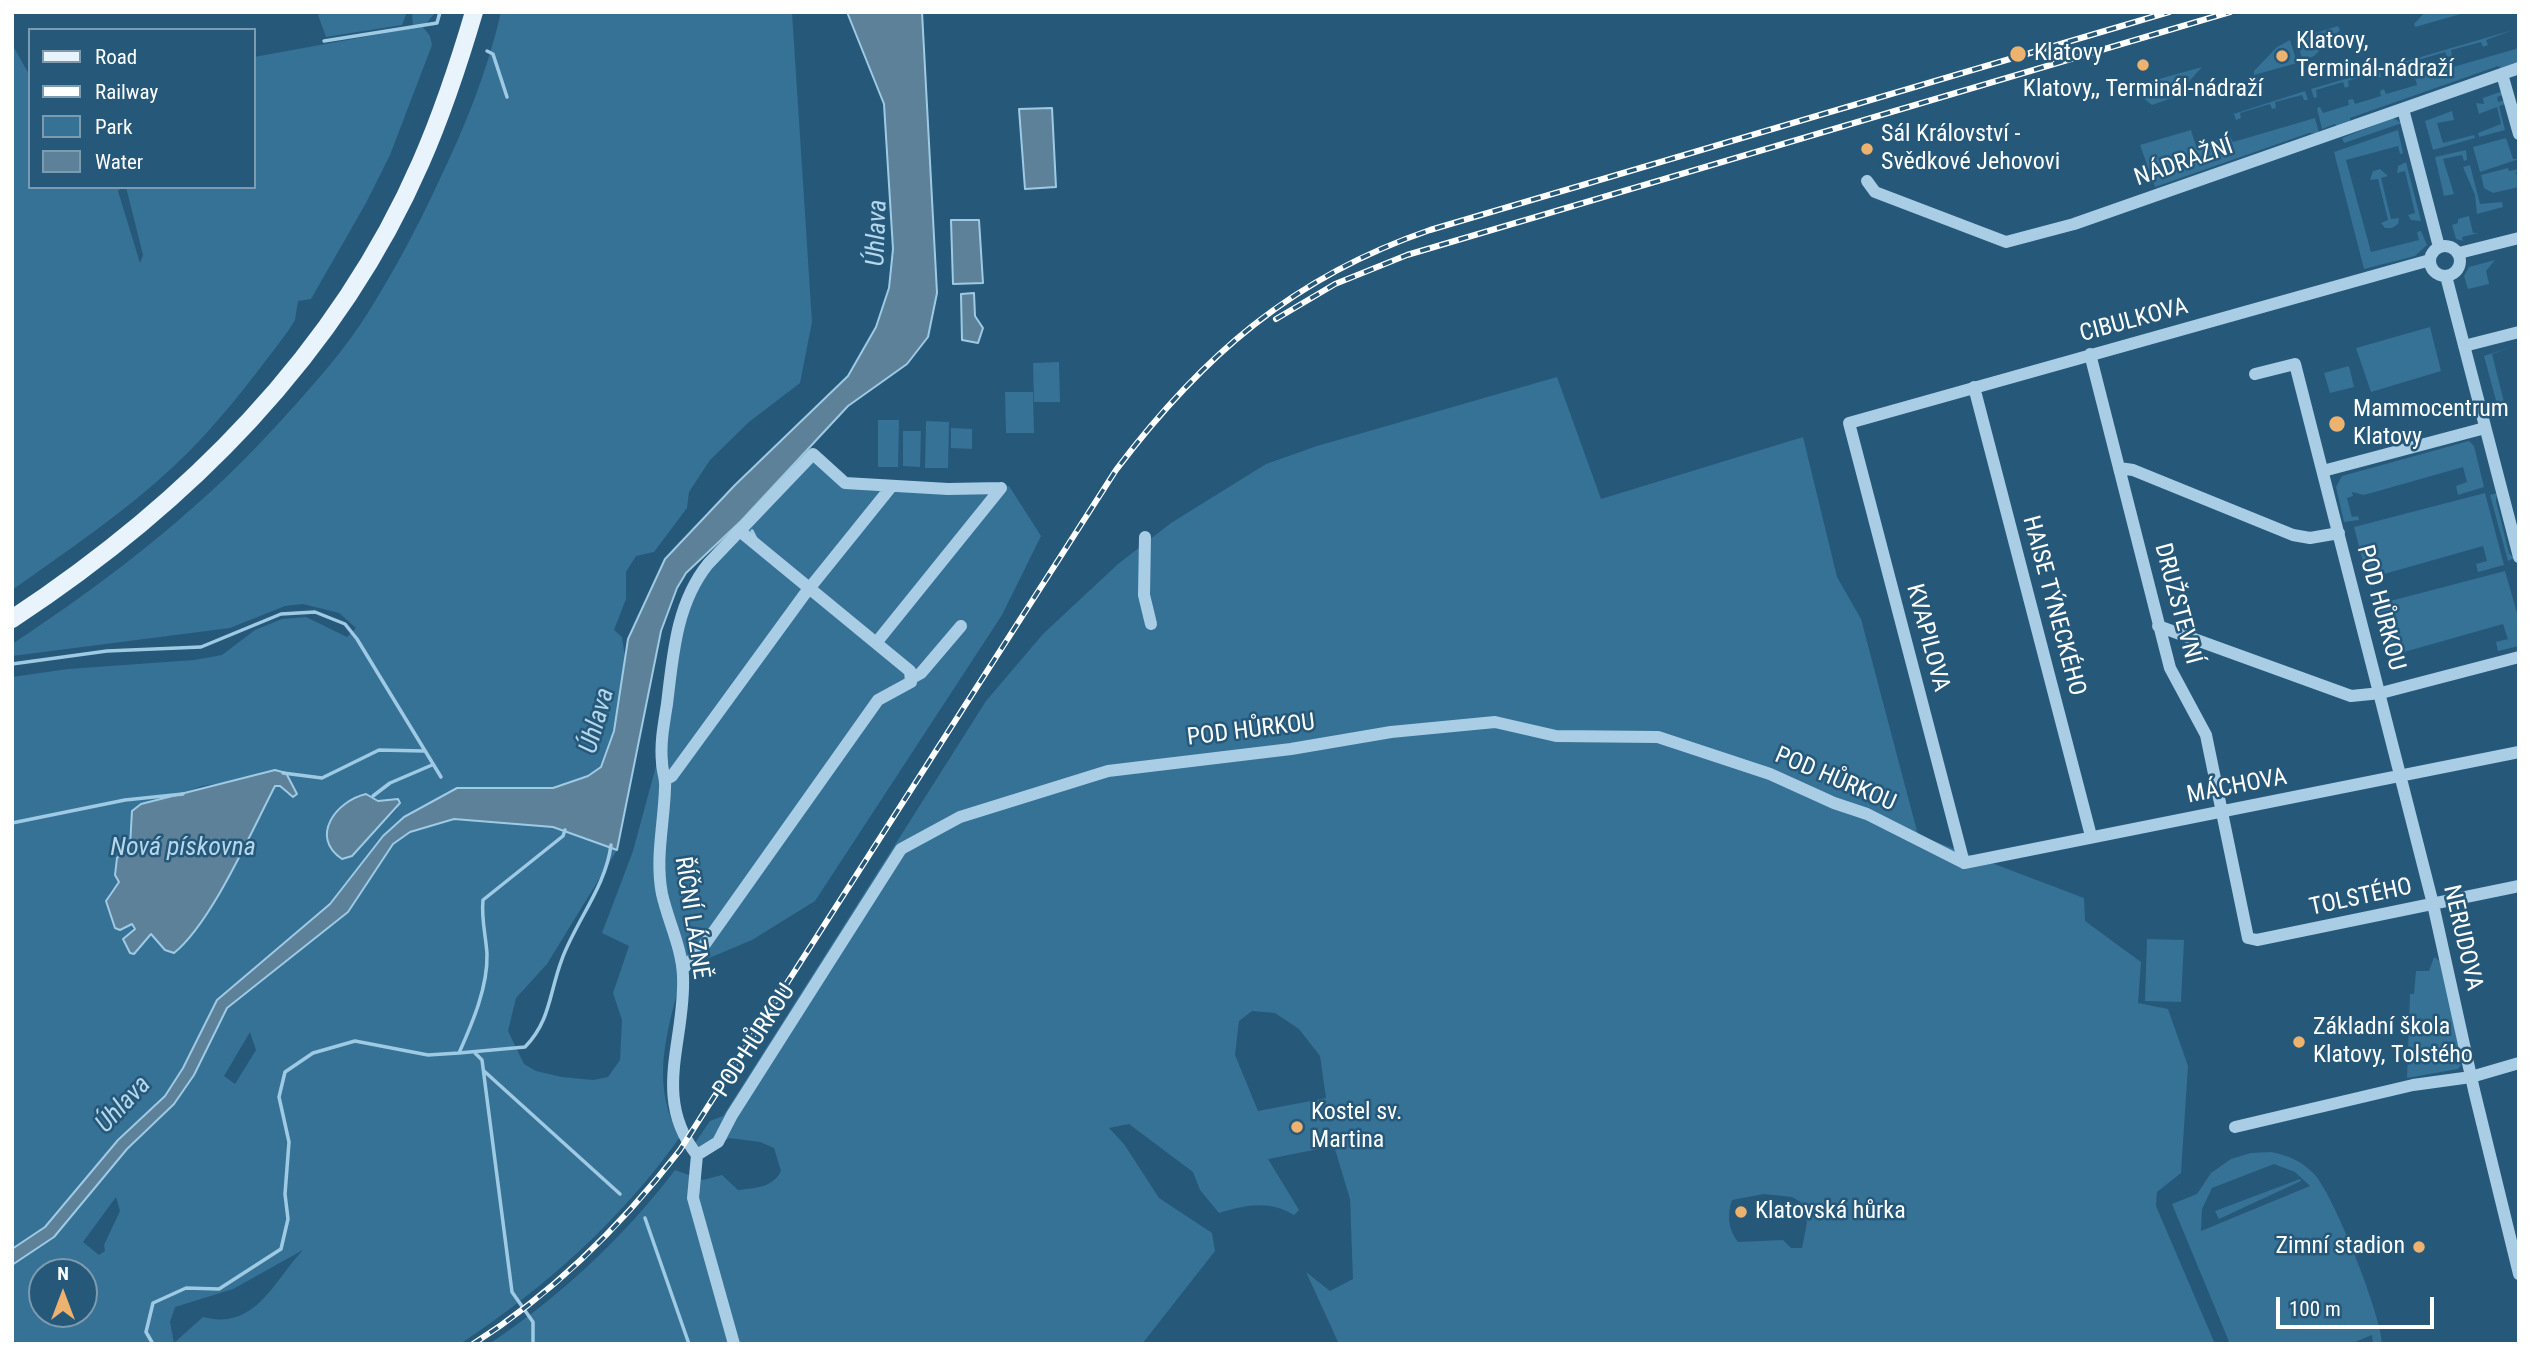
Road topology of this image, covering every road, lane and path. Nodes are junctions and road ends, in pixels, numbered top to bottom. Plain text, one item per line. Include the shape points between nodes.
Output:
1 (474, 12) edge
2 (2519, 68) edge
3 (2502, 74) junction
4 (2403, 109) junction
5 (2519, 134) edge
6 (1867, 181) dead end
7 (2519, 238) edge
8 (2439, 247) junction
9 (2459, 253) junction
10 (2430, 260) junction
11 (2446, 276) junction
12 (2519, 332) edge
13 (2465, 346) junction
14 (2090, 354) junction
15 (2256, 374) dead end
16 (1974, 387) junction
17 (1849, 423) joint
18 (2485, 428) junction
19 (2119, 468) junction
20 (2323, 471) junction
21 (891, 487) junction
22 (741, 532) junction
23 (2339, 533) junction
24 (1145, 537) dead end
25 (2519, 557) edge
26 (810, 590) junction
27 (12, 619) edge
28 (1151, 624) dead end
29 (961, 626) dead end
30 (2158, 626) junction
31 (876, 643) junction
32 (2519, 657) edge
33 (912, 678) junction
34 (2381, 693) junction
35 (2519, 752) edge
36 (2402, 776) junction
37 (665, 780) junction
38 (2222, 812) junction
39 (2091, 836) junction
40 (1964, 863) junction
41 (2519, 886) edge
42 (2433, 904) junction
43 (2252, 940) joint
44 (682, 969) junction
45 (2519, 1063) edge
46 (2471, 1077) junction
47 (2235, 1128) dead end
48 (697, 1155) junction
49 (2519, 1274) edge
50 (734, 1344) edge

1 - 27 main road via 421,164 323,332 249,424 205,469 129,536
2 - 3 street, NÁDRAŽNÍ
3 - 4 street, NÁDRAŽNÍ
3 - 5 street
4 - 6 street, NÁDRAŽNÍ via 2074,223 2006,242 1875,192
4 - 8 street
7 - 9 street
8 - 9 street via 2450,246
8 - 10 street
9 - 11 street via 2458,270
10 - 11 street via 2436,273
10 - 14 street, CIBULKOVA
11 - 13 street
12 - 13 street
13 - 18 street
14 - 16 street, CIBULKOVA
14 - 19 street, DRUŽSTEVNÍ
15 - 20 street, POD HŮRKOU via 2295,364
16 - 17 street, CIBULKOVA
16 - 39 street, HAISE TÝNECKÉHO
17 - 40 street, KVAPILOVA
18 - 20 street
18 - 25 street
19 - 23 street, POD HŮRKOU via 2293,535 2310,538
19 - 30 street, DRUŽSTEVNÍ
20 - 23 street, POD HŮRKOU
21 - 22 street, ŘÍČNÍ LÁZNĚ via 845,483 813,454
21 - 26 street
21 - 31 street via 1001,488
22 - 26 street
22 - 37 street, ŘÍČNÍ LÁZNĚ via 708,564 687,598 674,647 662,744
23 - 34 street, POD HŮRKOU
24 - 28 street via 1144,595
26 - 31 street
26 - 37 street
29 - 33 street
30 - 34 street, POD HŮRKOU via 2351,696
30 - 38 street, DRUŽSTEVNÍ via 2170,668 2206,735
31 - 33 street via 910,671
32 - 34 street, POD HŮRKOU
33 - 44 street via 878,700 700,951
34 - 36 street, NERUDOVA
35 - 36 street, MÁCHOVA
36 - 38 street, MÁCHOVA
36 - 42 street, NERUDOVA
37 - 44 street, ŘÍČNÍ LÁZNĚ via 658,852 662,893
38 - 39 street, MÁCHOVA
38 - 43 street, DRUŽSTEVNÍ via 2246,933
39 - 40 street, MÁCHOVA
40 - 48 street, POD HŮRKOU via 1867,814 1658,737 1556,736 1495,722 1134,766 984,809 901,849 718,1142
41 - 42 street, TOLSTÉHO
42 - 43 street, TOLSTÉHO
42 - 46 street, NERUDOVA
44 - 48 street, ŘÍČNÍ LÁZNĚ via 672,1072 679,1131
45 - 46 street
46 - 47 street via 2401,1088
46 - 49 street, NERUDOVA
48 - 50 street via 694,1198

